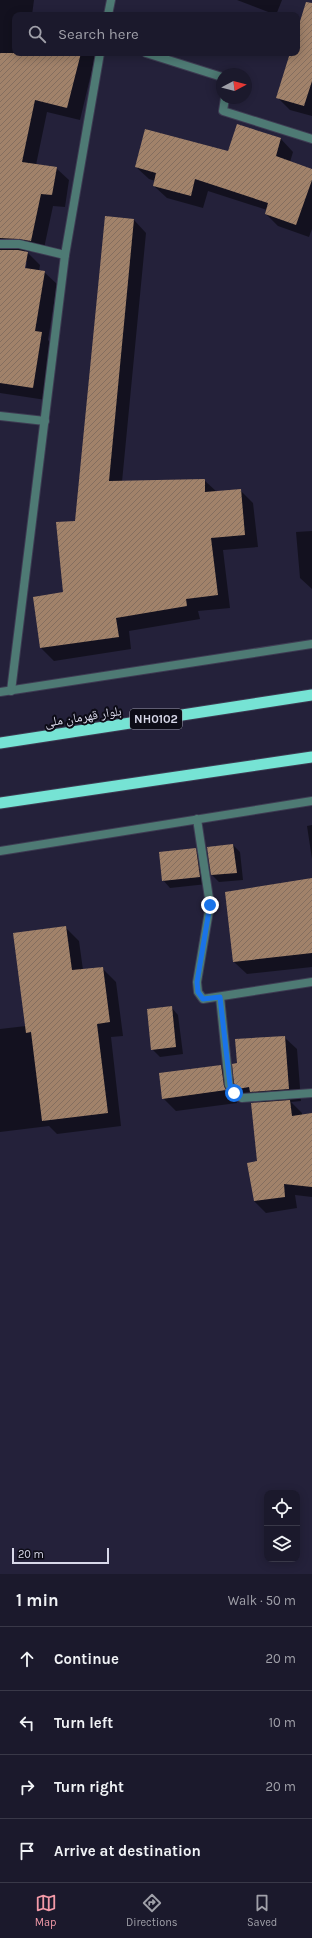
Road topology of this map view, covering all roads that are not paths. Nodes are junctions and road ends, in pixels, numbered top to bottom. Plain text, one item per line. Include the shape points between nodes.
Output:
1 (111, 0) edge
2 (109, 12) edge
3 (99, 56) edge
4 (156, 56) edge
5 (216, 75) edge
6 (224, 104) edge
7 (312, 139) edge
8 (0, 244) edge
9 (65, 254) junction
10 (0, 416) edge
11 (45, 421) junction
12 (312, 644) edge
13 (11, 690) junction
14 (0, 692) edge
15 (312, 695) edge
16 (0, 744) edge
17 (312, 756) edge
18 (312, 801) edge
19 (0, 803) edge
20 (197, 819) junction
21 (0, 851) edge
22 (312, 982) edge
23 (220, 997) junction
24 (312, 1093) edge

1 - 2 street
3 - 9 street
4 - 5 street
6 - 7 street via 223,111
8 - 9 street via 19,244
9 - 11 street
10 - 11 street
11 - 13 street
12 - 13 street
13 - 14 street
15 - 16 highway, بلوار قهرمان ملی / NH0102
17 - 19 highway
18 - 20 street
20 - 21 street
20 - 23 street via 210,905 197,982 198,992 203,999
22 - 23 street
23 - 24 street via 230,1085 234,1093 242,1098

